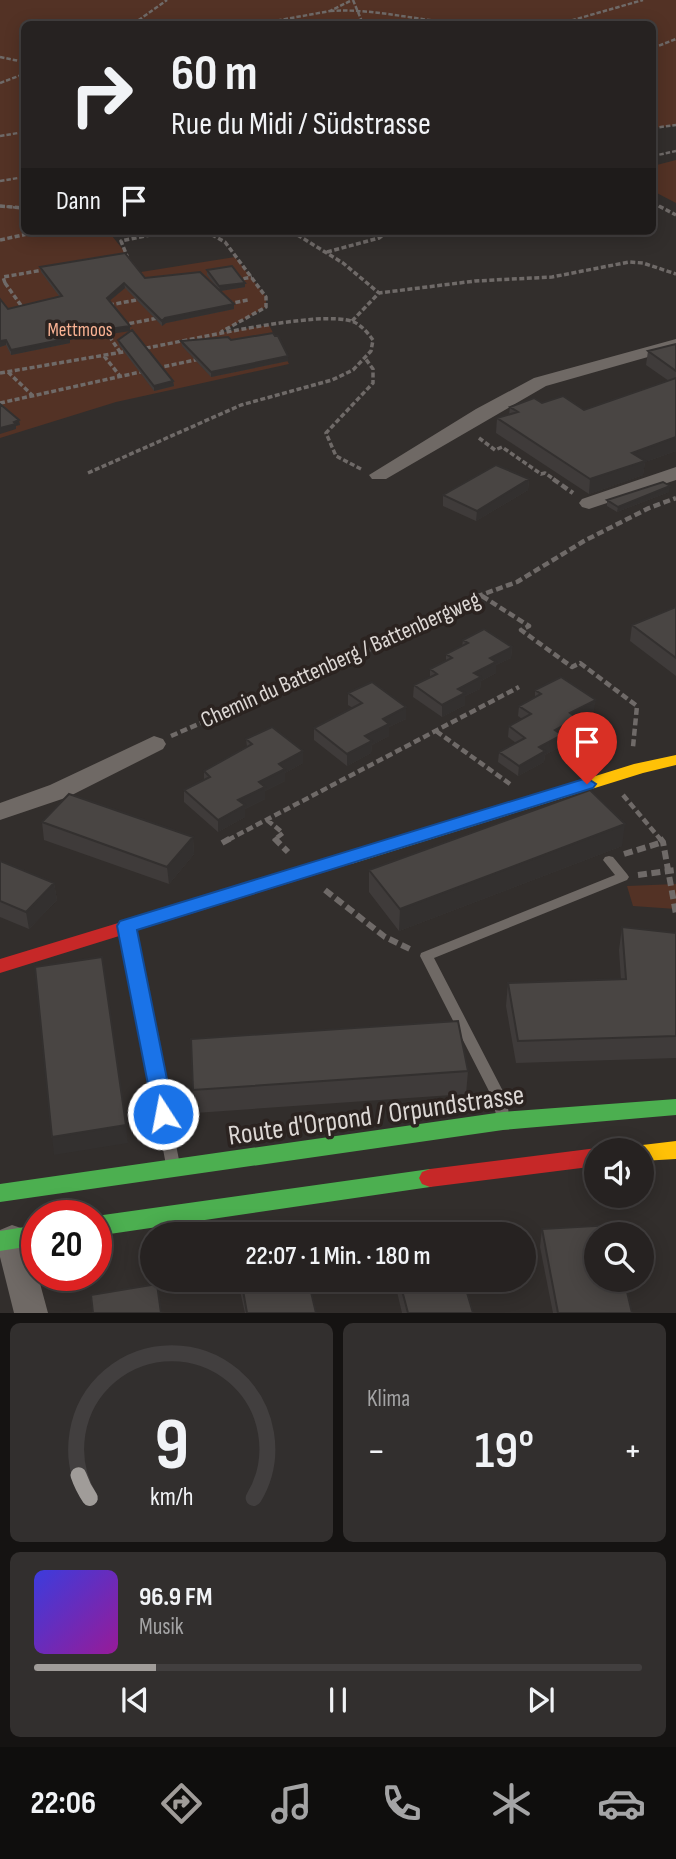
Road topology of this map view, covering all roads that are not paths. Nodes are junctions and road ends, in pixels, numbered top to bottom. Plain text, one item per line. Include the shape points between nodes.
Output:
1 (676, 344) edge
2 (676, 473) edge
3 (379, 475) road end
4 (589, 503) road end
5 (154, 744) road end
6 (676, 760) edge
7 (0, 813) edge
8 (609, 860) road end
9 (127, 926) junction
10 (0, 966) edge
11 (676, 1107) edge
12 (503, 1121) junction
13 (676, 1150) edge
14 (654, 1151) edge
15 (584, 1159) edge
16 (173, 1168) junction
17 (0, 1194) edge
18 (112, 1224) edge
19 (16, 1238) edge
20 (31, 1313) edge

1 - 3 street via 540,382
2 - 4 street
5 - 7 street via 59,791
6 - 9 street
8 - 12 lane via 623,877 426,956 498,1095
9 - 10 street
9 - 16 lane
11 - 12 street, Route d'Orpond / Orpundstrasse
12 - 16 street, Route d'Orpond / Orpundstrasse
13 - 14 street
15 - 18 street
16 - 17 street, Route d'Orpond / Orpundstrasse
19 - 20 street

